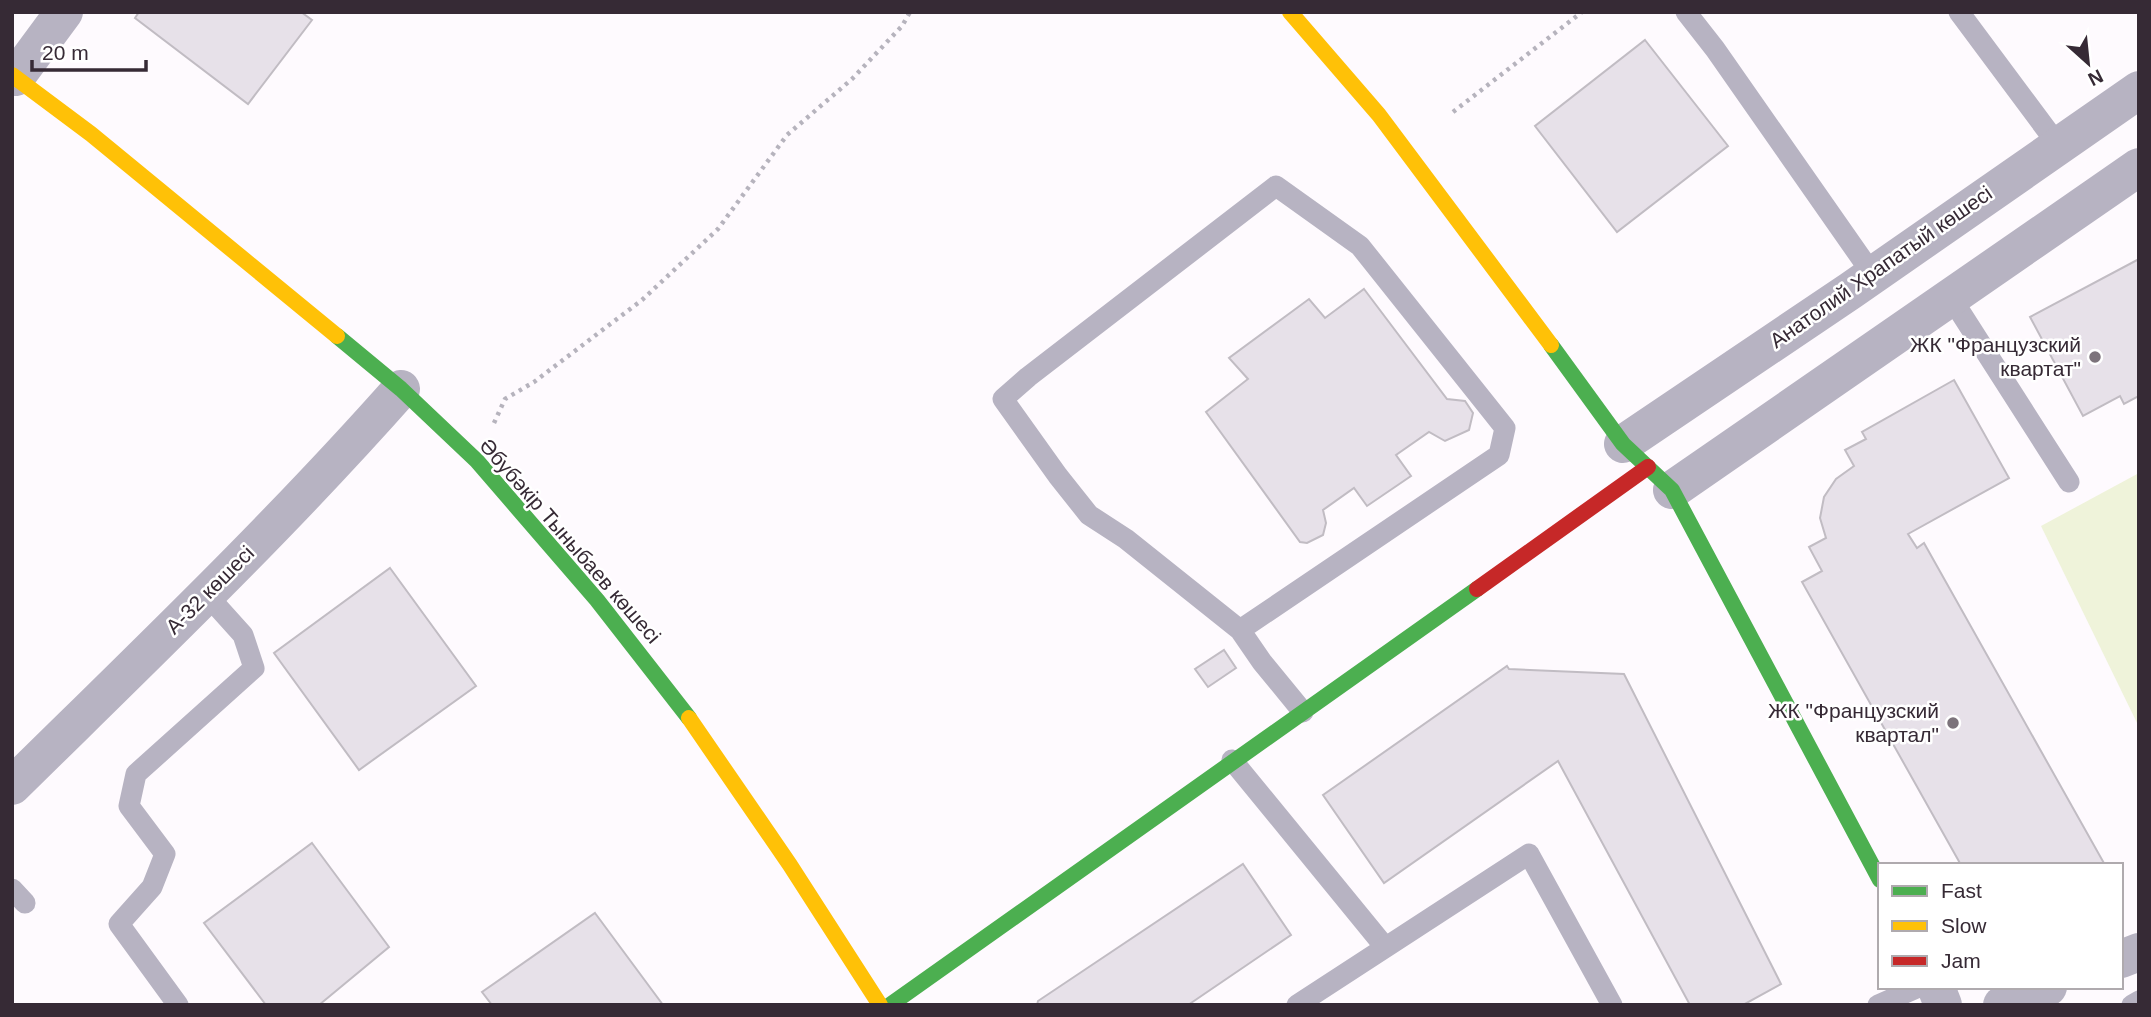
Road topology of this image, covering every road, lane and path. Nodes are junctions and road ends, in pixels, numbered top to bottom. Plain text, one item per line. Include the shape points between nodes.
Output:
1 (64, 12) edge
2 (910, 12) edge
3 (1290, 12) edge
4 (1582, 12) edge
5 (1686, 12) edge
6 (1959, 12) edge
7 (14, 76) edge
8 (2139, 90) edge
9 (1453, 112) dead end
10 (2058, 145) junction
11 (2139, 167) edge
12 (1873, 275) junction
13 (1950, 296) junction
14 (401, 389) junction
15 (477, 461) junction
16 (1647, 467) junction
17 (2069, 482) dead end
18 (207, 595) junction
19 (1241, 630) junction
20 (1303, 712) junction
21 (1232, 760) junction
22 (12, 786) edge
23 (1878, 876) edge
24 (1385, 947) junction
25 (1914, 989) edge
26 (2043, 989) edge
27 (2139, 1001) edge
28 (178, 1005) edge
29 (880, 1005) edge
30 (890, 1005) edge
31 (1297, 1005) edge
32 (1612, 1005) edge
33 (1878, 1005) edge
34 (2002, 1005) edge
35 (2132, 1005) edge

1 - 7 street
2 - 15 path via 852,79 786,135 718,229 642,300 505,399
3 - 16 street via 1379,115
4 - 9 path
5 - 12 lane
6 - 10 lane
7 - 14 street, Әбубәкір Тыныбаев көшесі
8 - 10 street, Анатолий Храпатый көшесі
10 - 12 street, Анатолий Храпатый көшесі
11 - 13 street
12 - 16 street, Анатолий Храпатый көшесі
13 - 16 street
13 - 17 lane
14 - 15 street, Әбубәкір Тыныбаев көшесі
14 - 18 street, А-32 көшесі
15 - 29 street, Әбубәкір Тыныбаев көшесі via 597,600 693,723
16 - 20 street
16 - 23 street
18 - 22 street, А-32 көшесі
18 - 28 lane via 243,635 254,668 136,774 129,806 165,854 152,887 119,924
19 - 19 lane via 1126,539 1088,515 1003,399 1276,186 1360,246 1505,428 1499,454
19 - 20 lane
20 - 21 street
21 - 24 lane
21 - 30 street
24 - 31 lane
24 - 32 lane via 1529,853
25 - 33 lane
26 - 34 street
27 - 35 lane

